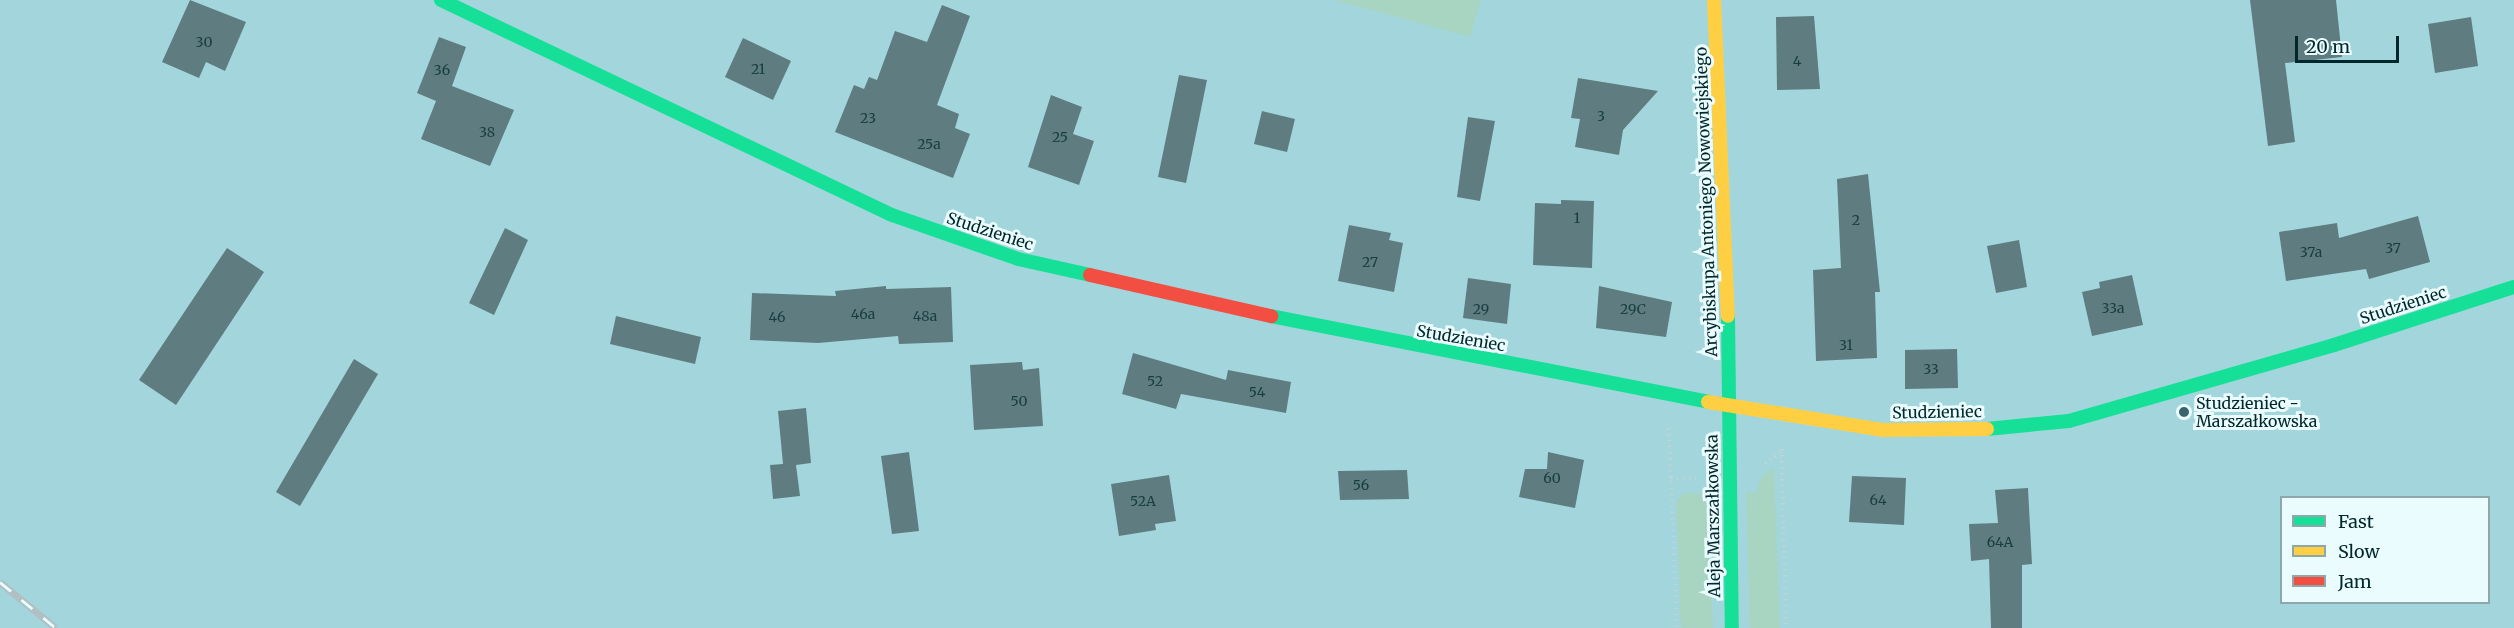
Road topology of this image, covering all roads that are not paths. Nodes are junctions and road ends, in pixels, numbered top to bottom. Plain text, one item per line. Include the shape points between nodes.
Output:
1 (441, 0) edge
2 (1714, 0) edge
3 (2514, 287) edge
4 (1726, 403) junction
5 (1732, 628) edge

1 - 4 main road, Studzieniec via 892,215 1018,259 1381,340
2 - 4 main road, Arcybiskupa Antoniego Nowowiejskiego via 1729,349
3 - 4 main road, Studzieniec via 2334,345 2069,421 1976,430 1882,430 1783,416
4 - 5 main road, Aleja Marszałkowska

